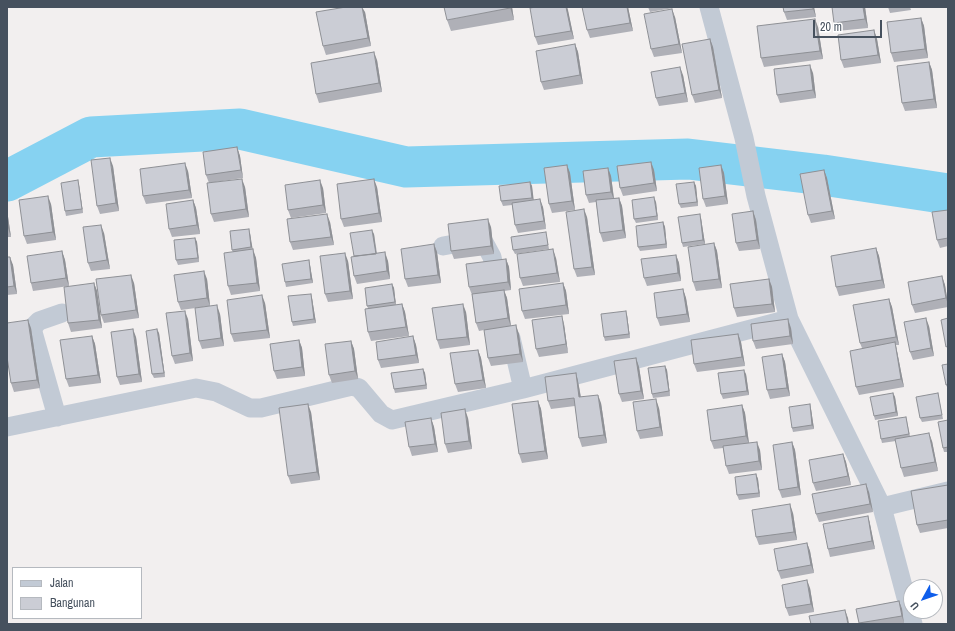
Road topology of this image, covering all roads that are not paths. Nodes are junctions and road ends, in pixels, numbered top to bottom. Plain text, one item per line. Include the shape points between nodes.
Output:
1 (709, 7) edge
2 (443, 246) dead end
3 (502, 302) edge
4 (62, 313) dead end
5 (789, 319) junction
6 (508, 324) edge
7 (523, 389) junction
8 (57, 417) junction
9 (7, 427) edge
10 (948, 491) edge
11 (882, 507) junction
12 (913, 624) edge

1 - 5 street
2 - 3 street via 476,240 485,244 492,257
4 - 8 street via 39,322 34,326 33,332
5 - 7 street
5 - 11 street
6 - 7 street
7 - 8 street via 392,420 381,414 359,388 352,386 261,408 250,408 216,392 196,388
8 - 9 street
10 - 11 street
11 - 12 street

